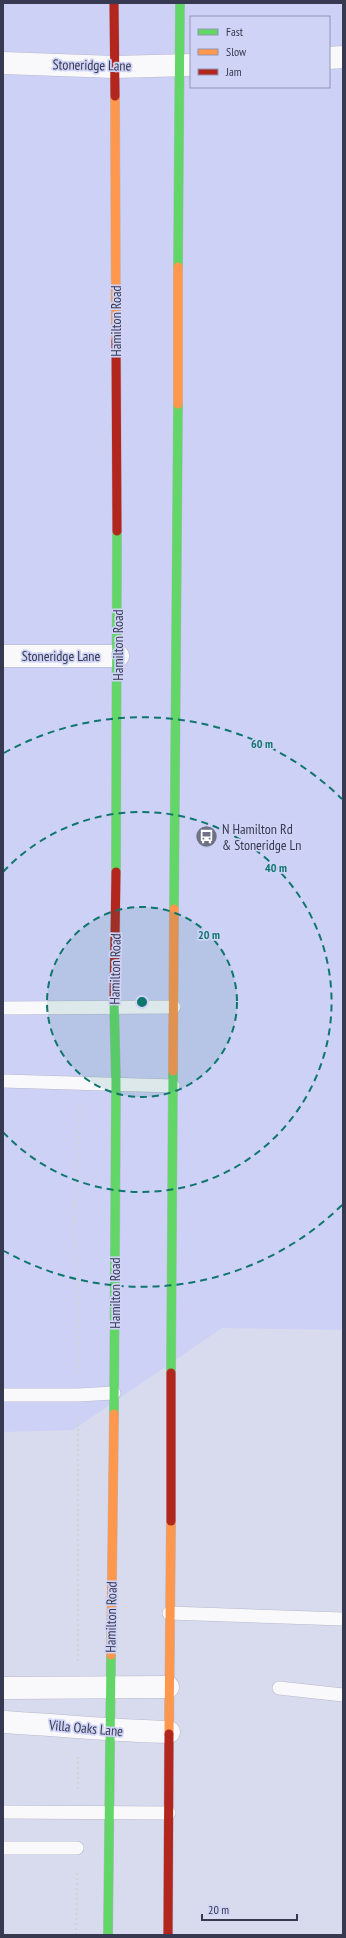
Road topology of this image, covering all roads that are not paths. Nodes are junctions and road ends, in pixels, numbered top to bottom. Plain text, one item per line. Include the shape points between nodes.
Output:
1 (114, 3) edge
2 (180, 3) edge
3 (343, 57) edge
4 (330, 58) edge
5 (3, 63) edge
6 (186, 65) edge
7 (114, 67) junction
8 (5, 653) edge
9 (118, 656) junction
10 (114, 1007) junction
11 (174, 1007) junction
12 (3, 1008) edge
13 (3, 1081) edge
14 (116, 1083) junction
15 (173, 1086) junction
16 (114, 1393) junction
17 (3, 1394) edge
18 (169, 1613) junction
19 (343, 1619) edge
20 (110, 1687) junction
21 (168, 1687) junction
22 (3, 1688) edge
23 (279, 1688) dead end
24 (343, 1695) edge
25 (3, 1722) edge
26 (110, 1730) junction
27 (169, 1732) junction
28 (3, 1812) edge
29 (108, 1812) junction
30 (169, 1812) junction
31 (3, 1848) edge
32 (77, 1848) road end
33 (108, 1935) edge
34 (168, 1935) edge

1 - 7 main road, Hamilton Road
2 - 6 main road
3 - 4 street
5 - 7 street, Stoneridge Lane
6 - 7 street, Stoneridge Lane
6 - 11 main road
7 - 9 main road, Hamilton Road
8 - 9 street, Stoneridge Lane
9 - 10 main road, Hamilton Road
10 - 11 lane
10 - 12 lane
10 - 14 main road, Hamilton Road
11 - 15 main road
13 - 14 lane
14 - 15 lane
14 - 16 main road, Hamilton Road
15 - 18 main road
16 - 17 lane
16 - 20 main road, Hamilton Road
18 - 19 lane
18 - 21 main road
20 - 21 street
20 - 22 street
20 - 26 main road, Hamilton Road
21 - 27 main road
23 - 24 lane
25 - 26 street, Villa Oaks Lane
26 - 27 street, Villa Oaks Lane
26 - 29 main road, Hamilton Road
27 - 30 main road
28 - 29 lane
29 - 30 lane
29 - 33 main road, Hamilton Road
30 - 34 main road
31 - 32 lane

